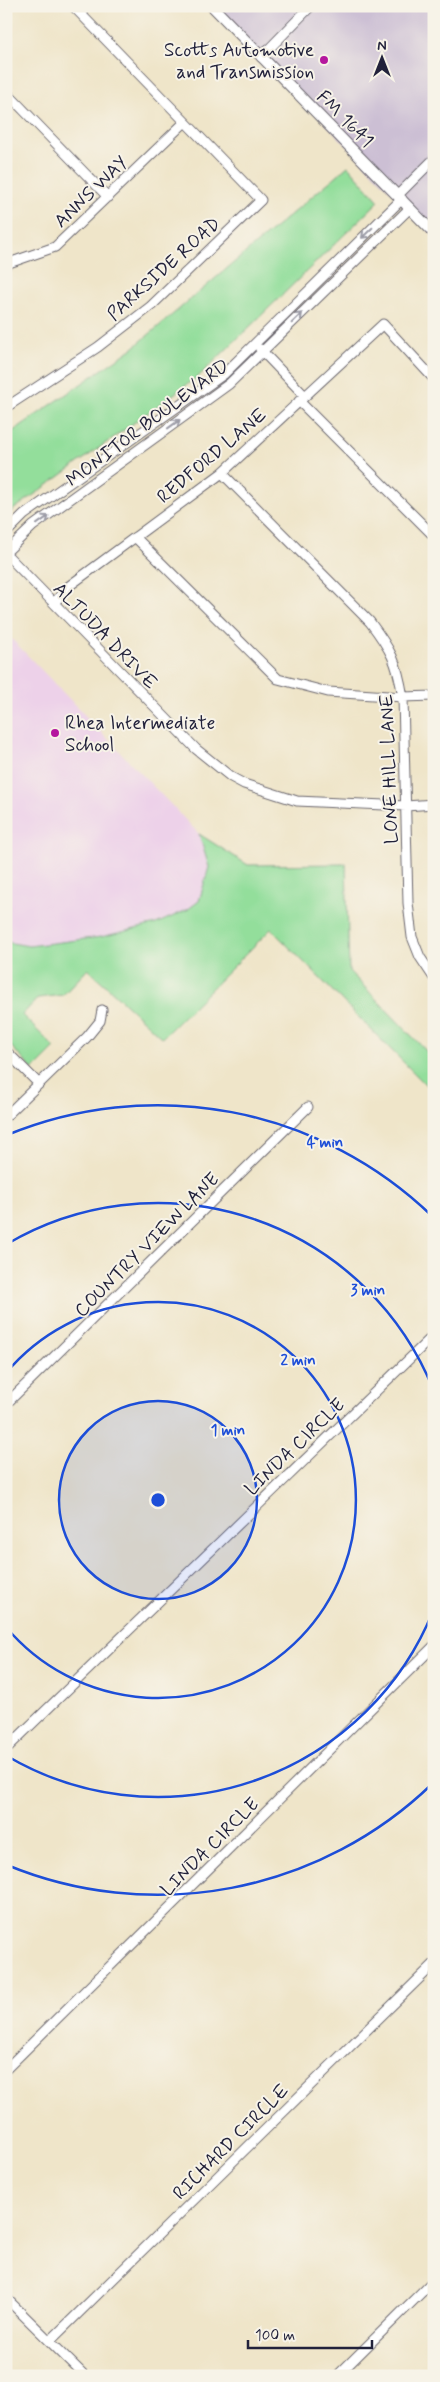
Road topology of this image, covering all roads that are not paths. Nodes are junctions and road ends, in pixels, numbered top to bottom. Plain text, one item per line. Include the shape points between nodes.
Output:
1 (73, 6) edge
2 (212, 6) edge
3 (310, 6) edge
4 (261, 57) junction
5 (6, 92) edge
6 (185, 122) junction
7 (434, 159) edge
8 (108, 197) junction
9 (400, 197) junction
10 (410, 208) junction
11 (434, 233) edge
12 (6, 264) edge
13 (255, 343) junction
14 (263, 352) junction
15 (434, 379) edge
16 (302, 398) junction
17 (7, 405) edge
18 (222, 472) junction
19 (6, 533) edge
20 (434, 536) edge
21 (135, 537) junction
22 (6, 553) edge
23 (54, 604) junction
24 (403, 696) junction
25 (434, 696) edge
26 (434, 804) edge
27 (406, 806) junction
28 (434, 978) edge
29 (102, 1010) dead end
30 (6, 1051) edge
31 (39, 1084) junction
32 (308, 1107) dead end
33 (6, 1116) edge
34 (434, 1335) edge
35 (6, 1404) edge
36 (434, 1646) edge
37 (6, 1749) edge
38 (434, 1964) edge
39 (6, 2069) edge
40 (434, 2280) edge
41 (6, 2298) edge
42 (50, 2341) junction
43 (85, 2376) edge
44 (337, 2376) edge

1 - 6 street
2 - 4 main road, FM 1641 / FM 1641
3 - 4 street
4 - 9 main road, FM 1641 / FM 1641
5 - 8 street
6 - 8 street, ANNS WAY
6 - 17 street, PARKSIDE ROAD via 261,200 151,306 98,347
7 - 9 street, MONITOR BOULEVARD
8 - 12 street, ANNS WAY via 55,247
9 - 10 main road, FM 1641 / FM 1641
9 -> 13 street, MONITOR BOULEVARD
10 - 11 main road, FM 1641 / FM 1641
14 -> 10 street, MONITOR BOULEVARD
13 - 14 street
13 - 19 street, MONITOR BOULEVARD via 224,374 24,515
14 - 16 street
22 -> 14 street, MONITOR BOULEVARD via 33,526 230,384
15 - 16 street, REDFORD LANE via 383,324
16 - 18 street, REDFORD LANE
16 - 20 street
18 - 21 street, REDFORD LANE
18 - 24 street, LONE HILL LANE via 370,622 391,650 400,674
21 - 23 street, REDFORD LANE via 69,586
21 - 24 street via 278,678 328,692
22 - 23 street, ALTUDA DRIVE
23 - 27 street, ALTUDA DRIVE via 196,749 231,777 297,801
24 - 25 street
24 - 27 street, LONE HILL LANE
26 - 27 street, ALTUDA DRIVE
27 - 28 street, LONE HILL LANE via 412,937
29 - 31 street via 100,1021 88,1036
30 - 31 street
31 - 33 street
32 - 35 street, COUNTRY VIEW LANE
34 - 37 street, LINDA CIRCLE
36 - 39 street, LINDA CIRCLE
38 - 42 street, RICHARD CIRCLE
40 - 44 street
41 - 42 street
42 - 43 street

